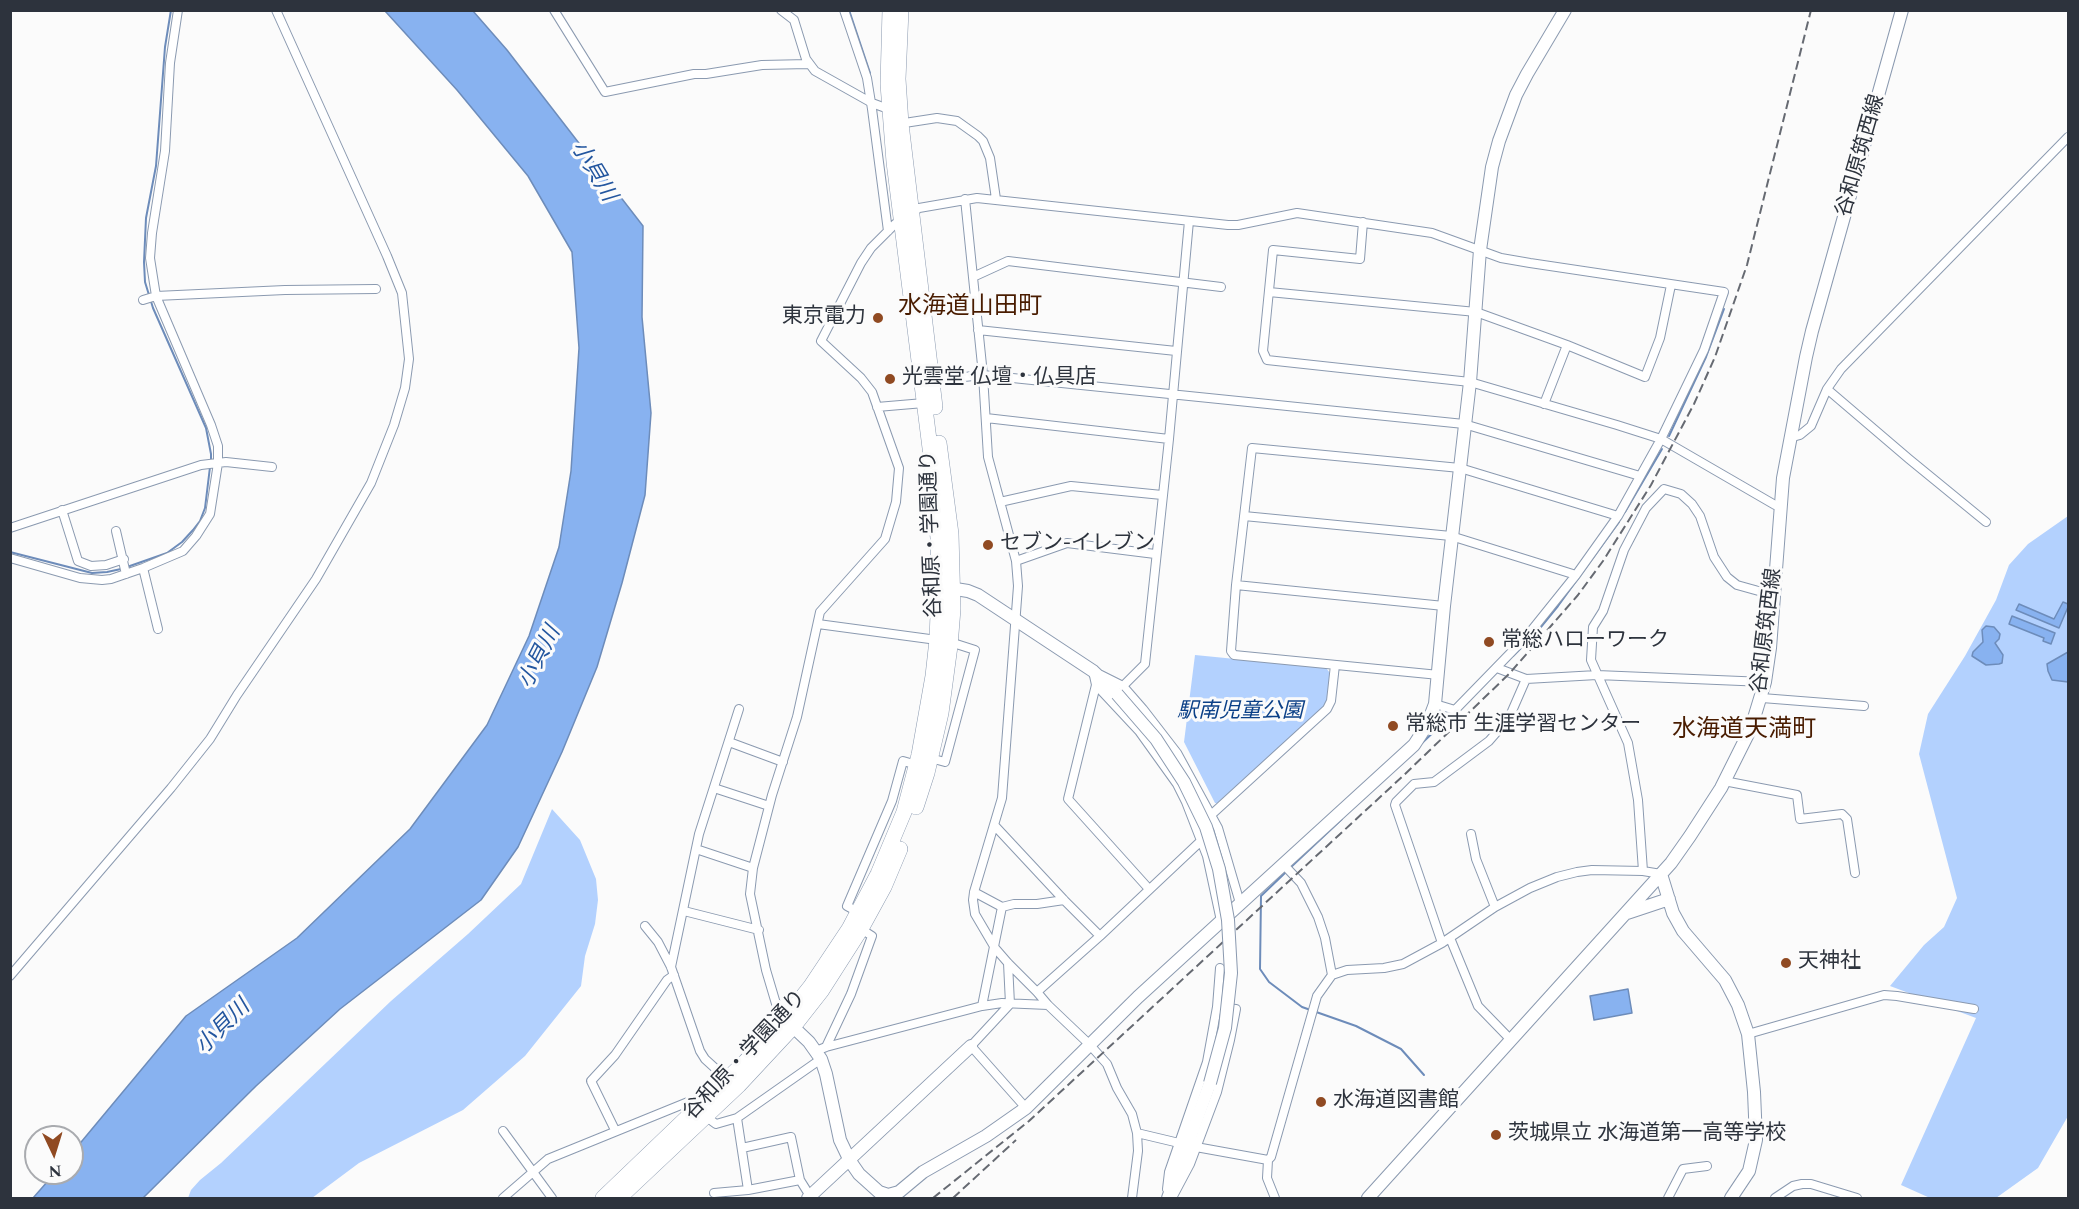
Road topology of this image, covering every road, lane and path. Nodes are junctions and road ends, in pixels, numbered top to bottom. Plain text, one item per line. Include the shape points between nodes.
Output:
1 (178, 10) edge
2 (276, 10) edge
3 (554, 10) edge
4 (781, 10) edge
5 (844, 10) edge
6 (890, 10) edge
7 (901, 10) edge
8 (1565, 10) edge
9 (1902, 10) edge
10 (808, 64) junction
11 (871, 102) junction
12 (895, 117) junction
13 (2068, 137) edge
14 (965, 199) junction
15 (996, 199) junction
16 (906, 216) junction
17 (1189, 221) junction
18 (1363, 222) junction
19 (888, 231) junction
20 (1480, 250) junction
21 (973, 277) junction
22 (1184, 282) junction
23 (1671, 285) junction
24 (1221, 288) dead end
25 (376, 289) dead end
26 (1269, 292) junction
27 (149, 298) junction
28 (1476, 312) junction
29 (978, 330) junction
30 (1567, 345) junction
31 (1176, 351) junction
32 (982, 375) junction
33 (945, 379) dead end
34 (1470, 382) junction
35 (1827, 389) junction
36 (1173, 394) junction
37 (924, 403) junction
38 (1544, 404) junction
39 (877, 407) junction
40 (986, 418) junction
41 (1464, 424) junction
42 (1789, 438) junction
43 (1169, 440) junction
44 (1661, 440) junction
45 (213, 464) junction
46 (272, 467) dead end
47 (1460, 468) junction
48 (1640, 476) junction
49 (1162, 495) junction
50 (1000, 502) junction
51 (1780, 506) junction
52 (62, 510) junction
53 (1244, 516) junction
54 (1618, 516) junction
55 (1986, 522) dead end
56 (10, 528) edge
57 (116, 531) dead end
58 (1451, 536) junction
59 (1155, 554) junction
60 (10, 558) edge
61 (124, 561) junction
62 (1016, 561) junction
63 (143, 568) junction
64 (126, 574) junction
65 (1576, 575) junction
66 (1236, 585) junction
67 (946, 587) junction
68 (1773, 595) junction
69 (1444, 606) junction
70 (1016, 619) junction
71 (818, 624) junction
72 (159, 629) dead end
73 (943, 641) junction
74 (1335, 665) junction
75 (1497, 668) junction
76 (1093, 671) junction
77 (1439, 675) junction
78 (1597, 675) junction
79 (1527, 679) junction
80 (1766, 682) junction
81 (1096, 685) junction
82 (1120, 690) junction
83 (1762, 698) junction
84 (1435, 704) junction
85 (1864, 706) dead end
86 (739, 709) dead end
87 (729, 742) junction
88 (783, 762) junction
89 (924, 762) junction
90 (1724, 781) junction
91 (714, 788) junction
92 (769, 806) junction
93 (1212, 818) junction
94 (995, 826) junction
95 (1471, 834) dead end
96 (1202, 842) junction
97 (888, 846) junction
98 (696, 849) junction
99 (1283, 864) junction
100 (753, 868) junction
101 (1643, 871) junction
102 (1855, 873) dead end
103 (1660, 874) junction
104 (1149, 889) junction
105 (974, 892) junction
106 (1669, 899) junction
107 (1064, 900) junction
108 (1240, 903) junction
109 (1002, 906) junction
110 (1495, 907) junction
111 (684, 911) junction
112 (1622, 916) junction
113 (1221, 921) junction
114 (645, 926) dead end
115 (861, 929) junction
116 (759, 930) junction
117 (1100, 936) junction
118 (1450, 938) junction
119 (1442, 943) junction
120 (995, 948) junction
121 (1008, 963) junction
122 (1220, 968) dead end
123 (673, 971) junction
124 (1332, 975) junction
125 (10, 976) edge
126 (1037, 992) junction
127 (1010, 1004) junction
128 (1048, 1005) junction
129 (982, 1006) junction
130 (1217, 1007) junction
131 (1974, 1009) dead end
132 (789, 1023) junction
133 (1748, 1034) junction
134 (1511, 1040) junction
135 (1089, 1044) junction
136 (971, 1046) junction
137 (821, 1052) junction
138 (728, 1080) junction
139 (1026, 1108) junction
140 (705, 1109) junction
141 (737, 1118) junction
142 (615, 1130) junction
143 (503, 1131) dead end
144 (1137, 1133) junction
145 (1179, 1143) junction
146 (1196, 1147) junction
147 (742, 1148) junction
148 (1268, 1160) junction
149 (850, 1161) junction
150 (1707, 1166) dead end
151 (532, 1172) junction
152 (800, 1180) junction
153 (748, 1190) junction
154 (714, 1193) dead end
155 (1836, 1195) edge
156 (809, 1197) edge
157 (502, 1198) edge
158 (552, 1198) edge
159 (603, 1198) edge
160 (619, 1198) edge
161 (1132, 1198) edge
162 (1168, 1198) edge
163 (1275, 1198) edge
164 (1368, 1198) edge
165 (1668, 1198) edge
166 (1731, 1198) edge
167 (1775, 1198) edge
168 (1857, 1198) edge

1 - 27 street via 170,63 165,152 152,233
2 - 125 street via 402,293 409,359 402,397 371,483 316,579 210,739
3 - 10 street via 605,92 694,74 762,65
4 - 10 street via 794,20
5 - 11 street
6 - 12 highway, 谷和原・学園通り via 888,84
7 - 12 highway, 谷和原・学園通り
8 - 20 street via 1527,74 1506,120 1492,167
9 - 42 street, 谷和原筑西線 via 1812,331
10 - 11 street via 822,76
11 - 12 street
11 - 19 street
12 - 15 street via 957,121 978,136 990,158
12 - 16 highway, 谷和原・学園通り
13 - 35 street via 1858,350
14 - 15 street
14 - 16 street via 925,206
14 - 21 street
15 - 17 street
16 - 19 street
16 - 37 highway, 谷和原・学園通り
16 - 67 highway, 谷和原・学園通り via 951,534
17 - 18 street via 1238,225 1297,213
17 - 22 street
18 - 20 street via 1432,233
18 - 26 street via 1360,259 1272,250
19 - 39 street via 861,263 821,341 861,378
20 - 23 street via 1501,258
20 - 28 street
21 - 22 street via 1008,261
21 - 29 street
22 - 24 street
22 - 31 street
23 - 30 street via 1660,338 1645,377
23 - 44 street via 1724,292 1704,350
25 - 27 street
26 - 28 street
26 - 34 street via 1263,351 1267,360
27 - 45 street via 211,424 218,446
28 - 30 street
28 - 34 street
29 - 31 street
29 - 32 street
30 - 38 street
31 - 36 street
32 - 33 street
32 - 36 street
32 - 40 street
34 - 38 street
34 - 41 street
35 - 42 street via 1811,426
35 - 55 street
36 - 41 street
36 - 43 street
37 - 39 street
37 - 67 highway, 谷和原・学園通り
38 - 44 street
39 - 71 street via 899,468 891,523 885,539 820,612
40 - 43 street
40 - 50 street via 988,457
41 - 47 street
41 - 48 street
42 - 51 street, 谷和原筑西線
43 - 49 street
44 - 48 street
44 - 51 street
45 - 46 street
45 - 52 street
45 - 63 street via 210,514 196,536 183,551
47 - 53 street via 1252,448
47 - 54 street
47 - 58 street
48 - 54 street
49 - 50 street via 1071,486
49 - 59 street
50 - 62 street
51 - 68 street, 谷和原筑西線
52 - 56 street
52 - 61 street via 78,561 91,566
53 - 58 street
53 - 66 street
54 - 65 street
57 - 61 street
58 - 65 street
58 - 69 street
59 - 62 street via 1067,543
59 - 82 street via 1144,664
60 - 64 street via 92,580
61 - 64 street
62 - 70 street
63 - 64 street
63 - 72 street
65 - 75 street
66 - 69 street
66 - 74 street via 1234,654
67 - 70 street via 978,595
67 - 73 highway, 谷和原・学園通り
68 - 78 street via 1737,585 1727,577 1692,504 1681,494 1664,489 1646,508 1624,550 1603,611 1593,627 1591,660
68 - 80 street, 谷和原筑西線
69 - 77 street
70 - 76 street
70 - 94 street via 1002,798
71 - 73 street
71 - 88 street
73 - 89 highway, 谷和原・学園通り via 941,713
73 - 89 street via 975,650 945,762
74 - 77 street
74 - 93 street via 1327,709
75 - 79 street
75 - 84 street via 1455,710
76 - 81 street
76 - 82 street
77 - 84 street
78 - 79 street
78 - 80 street
78 - 101 street via 1630,750
79 - 119 street via 1509,718 1490,741 1434,782 1414,784 1396,801 1395,808
80 - 83 street, 谷和原筑西線
81 - 96 street via 1158,756 1186,802
81 - 104 street via 1068,799
82 - 93 street via 1143,709 1177,753
82 - 162 street, bridge via 1184,782 1206,827 1228,920 1231,973 1225,1028 1210,1083
83 - 85 street
83 - 90 street, 谷和原筑西線
84 - 99 street via 1414,745
86 - 87 street
87 - 88 street
87 - 91 street
88 - 92 street
89 - 97 highway, 谷和原・学園通り via 915,810
89 - 97 street via 903,761 892,801
90 - 102 street via 1797,795 1800,819 1842,814 1847,819
90 - 103 street, 谷和原筑西線 via 1690,836
91 - 92 street
91 - 98 street
92 - 100 street
93 - 96 street
93 - 108 street
94 - 105 street
94 - 107 street
95 - 110 street via 1476,859
96 - 104 street
96 - 113 street
97 - 115 highway, 谷和原・学園通り via 884,887
97 - 132 highway, 谷和原・学園通り via 858,912
98 - 100 street
98 - 111 street
99 - 108 street
99 - 124 street via 1304,888 1318,917
100 - 116 street via 750,894
101 - 103 street
101 - 110 street via 1577,872 1530,888
103 - 106 street
103 - 112 street, 谷和原筑西線
104 - 117 street
105 - 109 street
105 - 120 street via 975,914
106 - 112 street
106 - 133 street via 1683,931 1732,992
107 - 109 street
107 - 117 street
108 - 113 street
109 - 120 street
110 - 118 street
111 - 116 street
111 - 123 street
112 - 134 street, 谷和原筑西線
113 - 135 street
114 - 123 street
115 - 132 highway, 谷和原・学園通り via 822,990
115 - 137 street via 872,936 851,994
116 - 132 street via 780,1014
117 - 126 street
118 - 119 street
118 - 134 street via 1478,1006
119 - 124 street via 1396,966
120 - 121 street
120 - 129 street
121 - 126 street
121 - 127 street
122 - 130 street
123 - 138 street via 700,1051
123 - 142 street via 615,1055 591,1081
124 - 148 street via 1317,996
126 - 128 street
127 - 128 street
127 - 129 street
127 - 136 street
128 - 135 street
129 - 137 street
130 - 145 street via 1207,1062
130 - 146 street via 1236,1009 1222,1076
131 - 133 street via 1884,995
132 - 137 street
132 - 138 highway, 谷和原・学園通り
132 - 140 highway, 谷和原・学園通り via 739,1085
133 - 166 street via 1756,1140 1749,1171
134 - 164 street, 谷和原筑西線
135 - 139 street
135 - 144 street via 1107,1064
136 - 139 street
136 - 149 street
137 - 141 street
137 - 149 street via 840,1140
138 - 140 highway, 谷和原・学園通り
139 - 149 street via 894,1195 879,1192
140 - 141 street via 716,1124
140 - 142 street via 693,1100
140 - 159 highway, 谷和原・学園通り
140 - 160 highway, 谷和原・学園通り
141 - 147 street
142 - 151 street via 548,1159
143 - 151 street
144 - 145 street
144 - 161 street
145 - 162 street via 1169,1172
146 - 148 street
146 - 162 street via 1182,1181
147 - 152 street via 791,1137
147 - 153 street
148 - 163 street via 1267,1178
149 - 156 street
150 - 165 street via 1683,1169
151 - 157 street
151 - 158 street
152 - 153 street
152 - 156 street
153 - 154 street
155 - 167 street via 1802,1184
155 - 168 street

